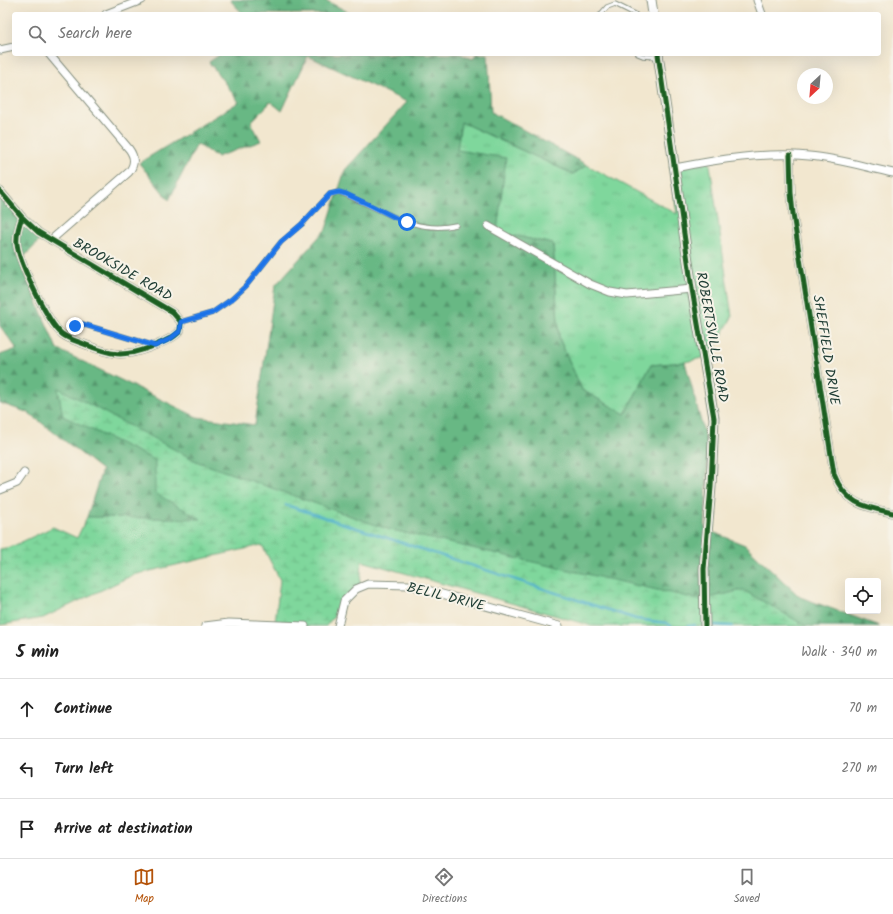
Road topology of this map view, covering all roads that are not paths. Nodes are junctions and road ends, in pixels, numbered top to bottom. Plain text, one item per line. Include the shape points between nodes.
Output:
1 (142, 0) edge
2 (650, 0) edge
3 (757, 0) edge
4 (111, 12) edge
5 (603, 12) edge
6 (631, 12) edge
7 (653, 12) edge
8 (761, 12) edge
9 (12, 47) edge
10 (0, 50) edge
11 (51, 56) edge
12 (658, 56) edge
13 (790, 155) junction
14 (675, 168) junction
15 (893, 173) edge
16 (0, 191) edge
17 (22, 217) junction
18 (456, 225) dead end
19 (488, 226) dead end
20 (51, 240) junction
21 (692, 289) junction
22 (181, 322) junction
23 (67, 337) junction
24 (155, 346) junction
25 (24, 473) dead end
26 (0, 490) edge
27 (893, 513) edge
28 (229, 625) edge
29 (205, 626) edge
30 (305, 626) edge
31 (338, 626) edge
32 (559, 626) edge
33 (704, 626) edge

1 - 4 street
2 - 7 street
3 - 8 street
5 - 6 lane via 615,4
9 - 10 street
11 - 20 street via 133,153 134,162 129,172
12 - 14 street, ROBERTSVILLE ROAD
13 - 14 street via 739,157
13 - 15 street via 829,159
13 - 27 street, SHEFFIELD DRIVE via 793,214 834,474 841,489 853,501
14 - 21 street, ROBERTSVILLE ROAD
16 - 17 street, BROOKSIDE ROAD
17 - 20 street, BROOKSIDE ROAD
17 - 23 street via 17,234 20,255 55,327
18 - 22 lane via 438,228 417,225 346,194 330,194 281,242 246,286 232,299 212,313
19 - 21 street via 590,284 610,292 627,295
20 - 22 street, BROOKSIDE ROAD via 172,312
21 - 33 street, ROBERTSVILLE ROAD via 714,418 704,569
22 - 24 street via 177,334
23 - 24 street via 104,352 119,355 137,353
23 - 24 lane via 75,326 82,324
25 - 26 street via 17,483
28 - 29 street
28 - 30 street
31 - 32 street, BELIL DRIVE via 344,601 356,588 368,584 409,585

